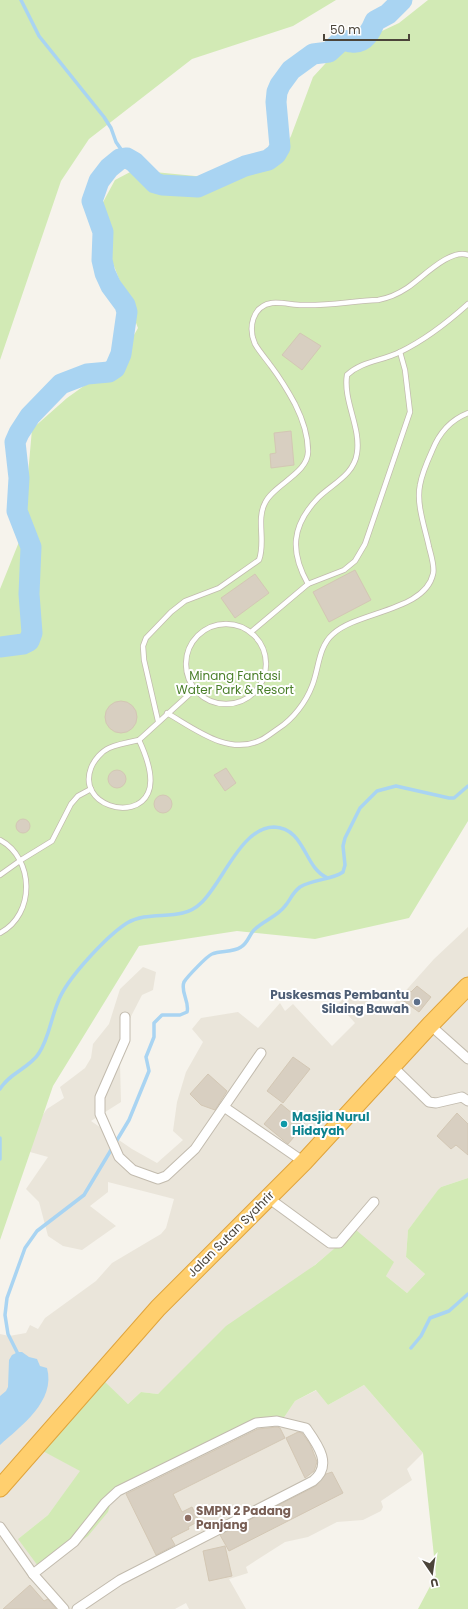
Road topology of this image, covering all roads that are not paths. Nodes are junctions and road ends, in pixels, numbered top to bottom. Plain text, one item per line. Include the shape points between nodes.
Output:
1 (468, 255) edge
2 (468, 304) edge
3 (400, 352) junction
4 (468, 413) edge
5 (308, 584) junction
6 (250, 632) junction
7 (194, 690) junction
8 (167, 713) junction
9 (158, 721) junction
10 (139, 740) junction
11 (90, 789) junction
12 (0, 840) edge
13 (21, 860) junction
14 (0, 875) edge
15 (0, 933) edge
16 (468, 987) edge
17 (125, 1017) dead end
18 (430, 1025) junction
19 (261, 1052) dead end
20 (468, 1059) edge
21 (392, 1066) junction
22 (468, 1102) edge
23 (224, 1106) junction
24 (304, 1162) junction
25 (267, 1197) junction
26 (374, 1202) dead end
27 (0, 1488) edge
28 (0, 1527) edge
29 (33, 1574) junction
30 (64, 1609) edge
31 (77, 1609) edge

1 - 9 lane via 462,253 448,257 408,287 378,300 303,305 272,303 256,312 252,320 252,333 256,345 296,406 307,438 307,460 264,504 262,553 254,566 219,588 185,601 146,638 143,646 144,660
2 - 3 lane via 450,321
3 - 5 lane via 410,412 364,544 355,561 344,570
3 - 5 lane via 354,369 347,375 347,396 357,441 357,454 344,477 318,498 300,524 296,537 296,555 300,570
4 - 8 lane via 447,426 436,441 419,486 434,573 427,587 415,598 345,625 332,634 322,648 312,687 303,704 286,723 261,740 239,746 215,740
5 - 6 lane
6 - 7 lane via 236,625 219,624 203,631 192,643 186,658 187,675
6 - 7 lane via 260,642 266,654 267,668 264,681 256,692 245,701 231,705 217,704
7 - 8 lane
8 - 9 lane
9 - 10 lane
10 - 11 lane via 109,748 100,754 88,776
10 - 11 lane via 150,780 148,793 138,803 125,808 111,807 99,800
11 - 13 lane via 71,804 52,841
12 - 13 lane
13 - 14 lane
13 - 15 lane via 27,878 26,898 18,916
16 - 18 highway, Jalan Sutan Syahrir
17 - 23 street via 125,1040 100,1097 100,1114 119,1157 133,1170 158,1179 166,1176 195,1149
18 - 20 street
18 - 21 highway, Jalan Sutan Syahrir
19 - 23 street
21 - 22 street via 429,1102 436,1103 462,1097
21 - 24 highway, Jalan Sutan Syahrir
23 - 24 street
24 - 25 highway, Jalan Sutan Syahrir
25 - 26 street via 334,1244 339,1243
25 - 27 highway, Jalan Sutan Syahrir via 158,1308
28 - 29 street
29 - 30 street
29 - 31 street via 74,1542 105,1503 118,1491 256,1423 277,1421 306,1428 323,1460 324,1468 321,1475 120,1580

